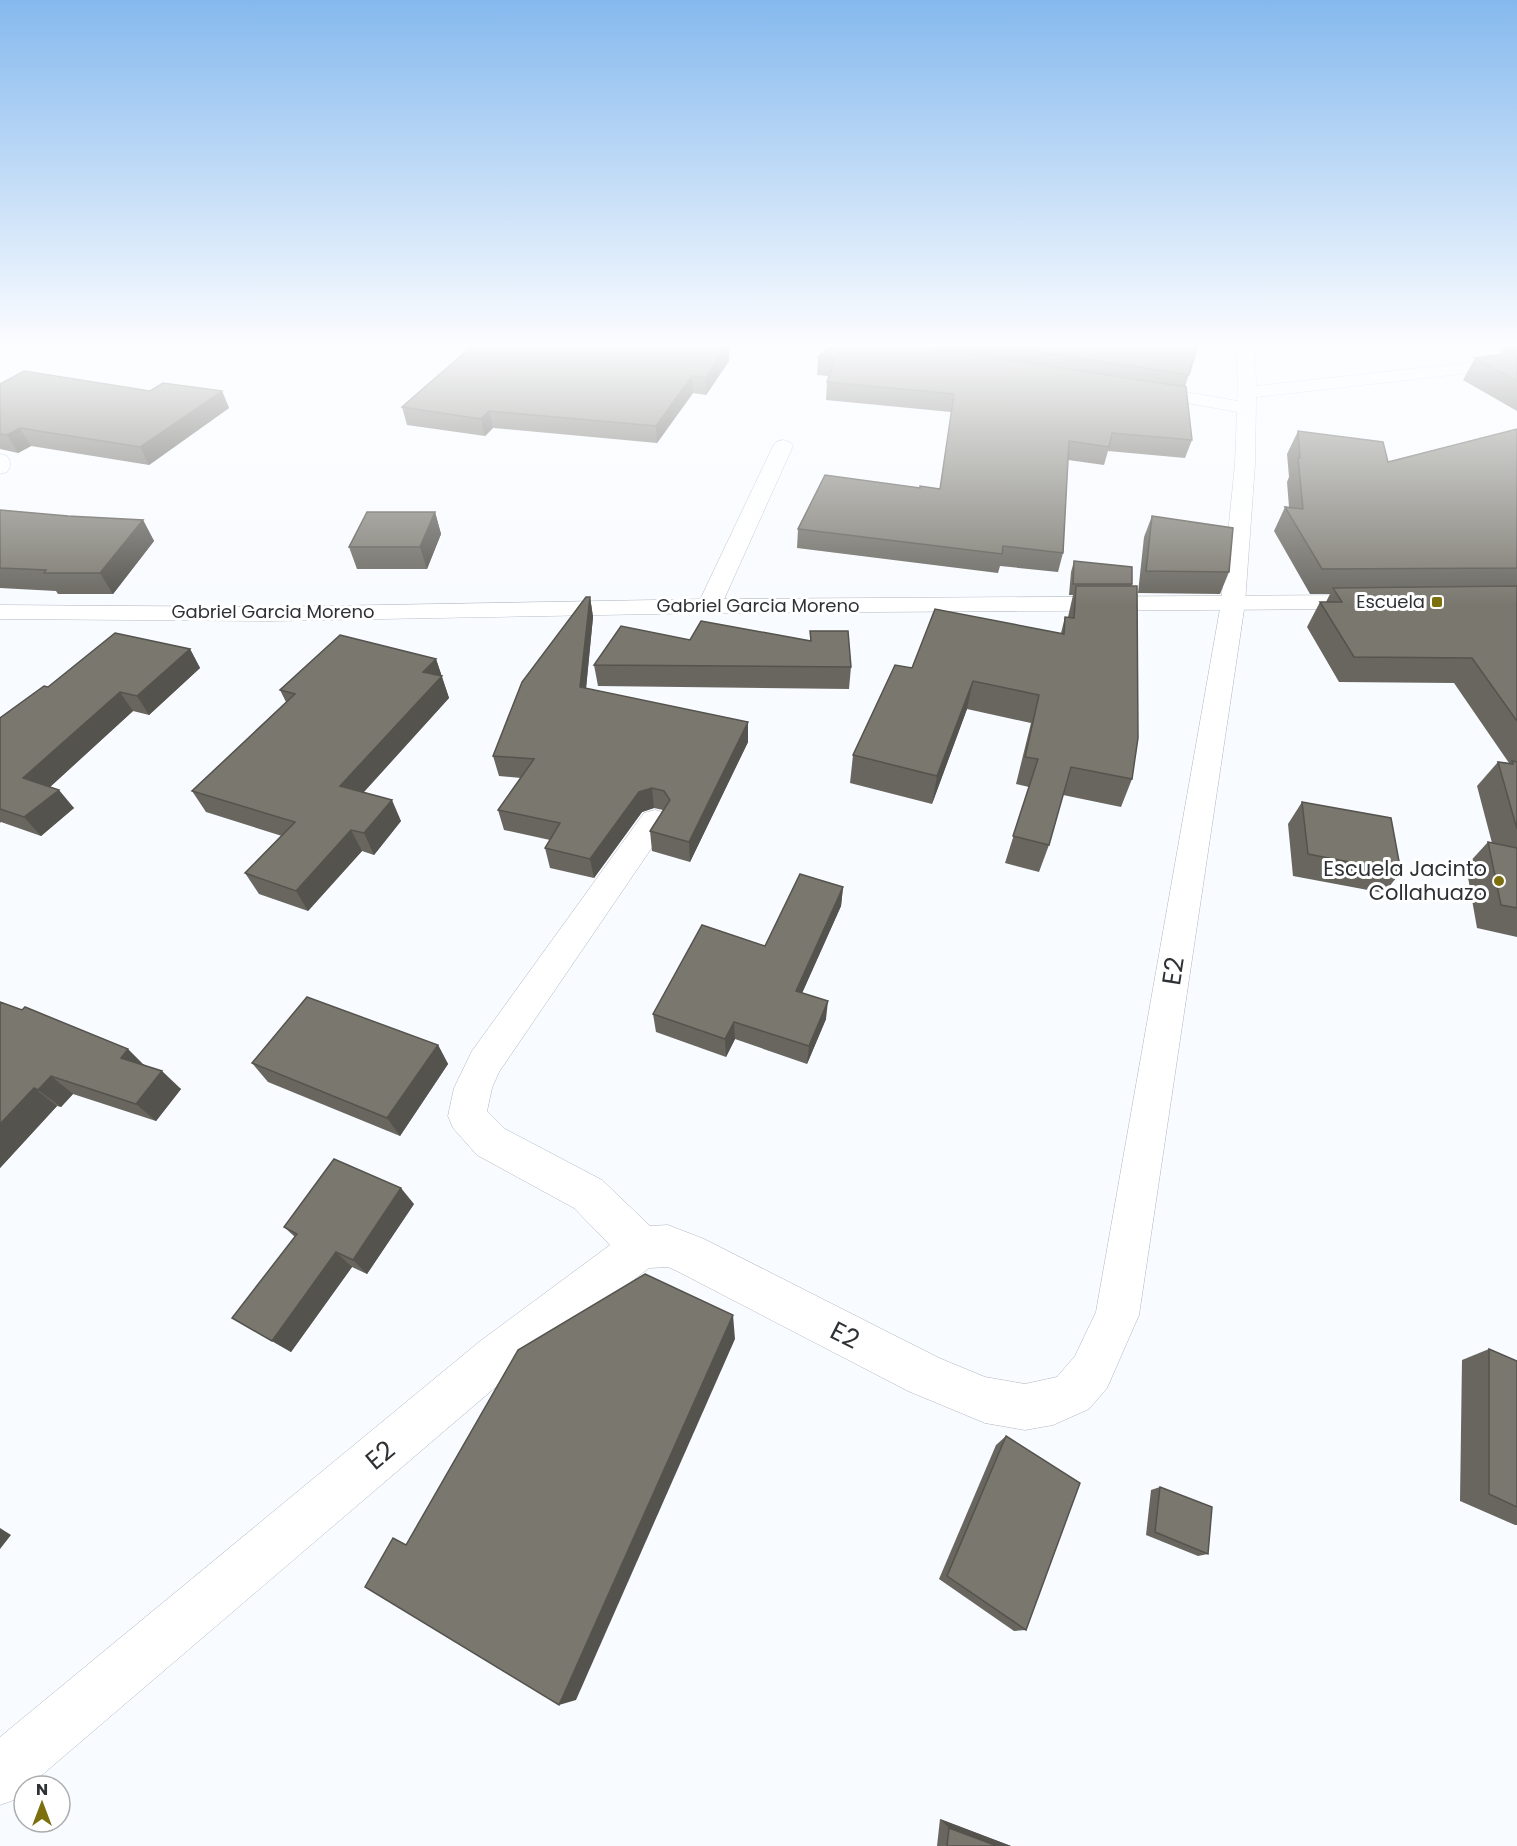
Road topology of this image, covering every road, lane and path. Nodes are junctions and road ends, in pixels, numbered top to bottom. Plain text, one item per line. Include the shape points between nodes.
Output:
1 (1246, 433) edge
2 (783, 446) dead end
3 (0, 460) edge
4 (0, 468) edge
5 (1389, 602) edge
6 (1233, 603) junction
7 (709, 606) junction
8 (0, 612) edge
9 (654, 821) edge
10 (642, 1248) junction
11 (0, 1777) edge

1 - 6 street, E2
2 - 7 street
3 - 4 street
5 - 6 street, Gabriel Garcia Moreno
6 - 7 street, Gabriel Garcia Moreno
6 - 10 street, E2 via 1117,1315 1091,1372 1073,1393 1053,1402 1025,1407 985,1400 924,1375 690,1254 668,1246
7 - 8 street, Gabriel Garcia Moreno via 270,614
9 - 10 street via 485,1062 473,1088 467,1116 491,1142 588,1194
10 - 11 street, E2 via 495,1358

